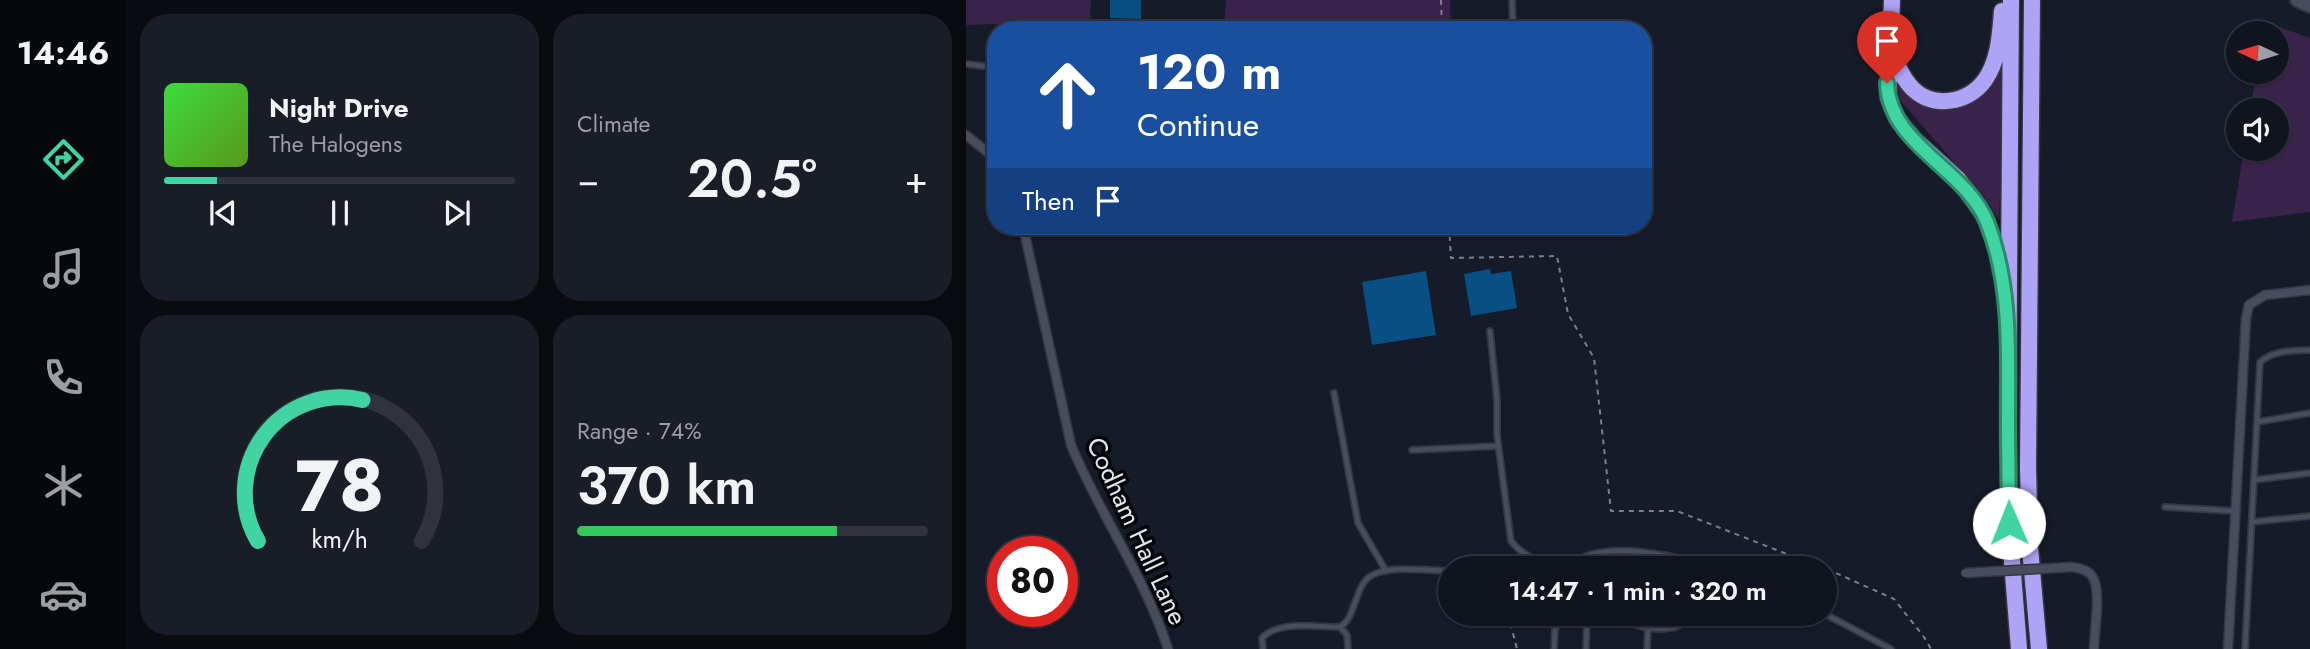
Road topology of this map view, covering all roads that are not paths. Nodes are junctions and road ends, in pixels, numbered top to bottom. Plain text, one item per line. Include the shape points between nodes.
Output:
1 (1512, 0) edge
2 (1892, 0) edge
3 (2003, 0) edge
4 (2011, 0) edge
5 (2297, 0) edge
6 (2032, 2) edge
7 (2310, 6) edge
8 (1513, 21) edge
9 (1891, 48) junction
10 (966, 64) edge
11 (984, 65) dead end
12 (966, 135) edge
13 (987, 152) edge
14 (1025, 235) edge
15 (2310, 290) edge
16 (1490, 331) dead end
17 (2008, 346) junction
18 (2310, 350) edge
19 (1334, 393) dead end
20 (2310, 413) edge
21 (2257, 422) junction
22 (1498, 446) junction
23 (1412, 450) dead end
24 (2310, 473) edge
25 (2254, 480) junction
26 (2165, 508) dead end
27 (2235, 511) junction
28 (2310, 516) edge
29 (2252, 522) junction
30 (1529, 556) edge
31 (1582, 556) edge
32 (1665, 556) edge
33 (1386, 571) junction
34 (1438, 571) edge
35 (1965, 573) dead end
36 (1837, 620) edge
37 (1340, 626) junction
38 (1557, 626) edge
39 (1587, 626) edge
40 (1636, 626) edge
41 (1678, 626) edge
42 (1648, 628) junction
43 (1168, 649) edge
44 (1263, 649) edge
45 (1348, 649) edge
46 (1554, 649) edge
47 (1586, 649) edge
48 (1647, 649) edge
49 (1891, 649) edge
50 (2019, 649) edge
51 (2040, 649) edge
52 (2094, 649) edge
53 (2228, 649) edge
54 (2245, 649) edge

1 - 8 lane
2 - 9 highway
3 - 9 highway via 1994,62 1985,80 1965,97 1952,101 1925,98 1902,75
4 - 17 highway
5 - 7 main road
6 - 51 highway via 2028,468
9 - 17 highway via 1888,97 1897,119 1958,179 1985,217 2001,265
10 - 11 lane
12 - 13 street
14 - 43 street, Codham Hall Lane via 1071,445 1157,616
15 - 27 street via 2265,295 2249,305
16 - 22 lane
17 - 50 highway via 2009,523
18 - 21 lane via 2277,352 2260,362
19 - 33 lane via 1358,523
20 - 21 lane
21 - 25 lane
22 - 23 lane
22 - 30 lane via 1511,541
24 - 25 lane
25 - 29 lane
26 - 27 lane
27 - 53 street
28 - 29 lane
29 - 54 lane
31 - 32 lane via 1616,551
33 - 34 lane
33 - 37 lane via 1368,578 1347,623
35 - 52 street, bridge via 2072,567 2086,571 2096,588
36 - 49 lane
37 - 44 lane via 1280,627 1262,638
37 - 45 lane via 1347,635
38 - 46 lane
39 - 47 lane
40 - 42 lane
41 - 42 lane
42 - 48 lane

